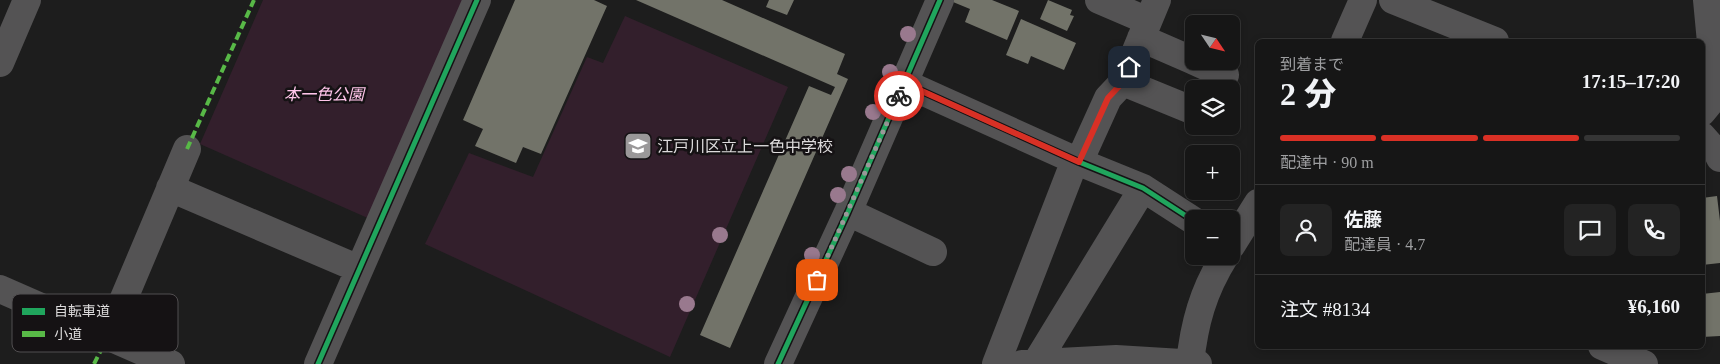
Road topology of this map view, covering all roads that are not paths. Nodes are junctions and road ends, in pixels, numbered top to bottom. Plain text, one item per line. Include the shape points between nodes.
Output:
1 (27, 0) edge
2 (477, 0) edge
3 (940, 0) edge
4 (1099, 0) edge
5 (1363, 0) edge
6 (1394, 0) edge
7 (1707, 0) edge
8 (1148, 20) edge
9 (7, 30) edge
10 (1346, 39) edge
11 (1490, 39) edge
12 (1185, 53) edge
13 (0, 63) edge
14 (1215, 70) edge
15 (1225, 74) dead end
16 (1123, 82) junction
17 (904, 83) junction
18 (1185, 107) edge
19 (1705, 108) edge
20 (1705, 139) edge
21 (187, 149) dead end
22 (1720, 158) edge
23 (1079, 162) junction
24 (170, 188) junction
25 (1143, 188) junction
26 (1255, 209) edge
27 (848, 212) junction
28 (1185, 215) edge
29 (1240, 232) edge
30 (932, 252) dead end
31 (1220, 265) edge
32 (359, 269) junction
33 (0, 289) edge
34 (12, 294) edge
35 (125, 294) edge
36 (143, 352) edge
37 (1611, 352) edge
38 (1028, 363) edge
39 (170, 364) edge
40 (318, 364) edge
41 (778, 364) edge
42 (996, 364) edge
43 (1190, 364) edge
44 (1198, 364) edge
45 (1644, 364) edge

1 - 9 street
2 - 32 street
3 - 17 street
4 - 8 street
5 - 10 street
6 - 11 street
7 - 19 street via 1716,95
8 - 12 street
8 - 16 street
9 - 13 street
14 - 15 street
16 - 18 street
16 - 23 street via 1108,98
17 - 23 street
17 - 27 street
20 - 22 street
21 - 24 street
23 - 25 street
23 - 42 street via 1072,168
24 - 32 street
24 - 35 street
25 - 28 street
25 - 38 street
26 - 29 street
27 - 30 street
27 - 41 street
31 - 43 street via 1202,303
32 - 40 street
33 - 34 street
36 - 39 street
37 - 45 street
38 - 43 street via 1116,360
43 - 44 street

